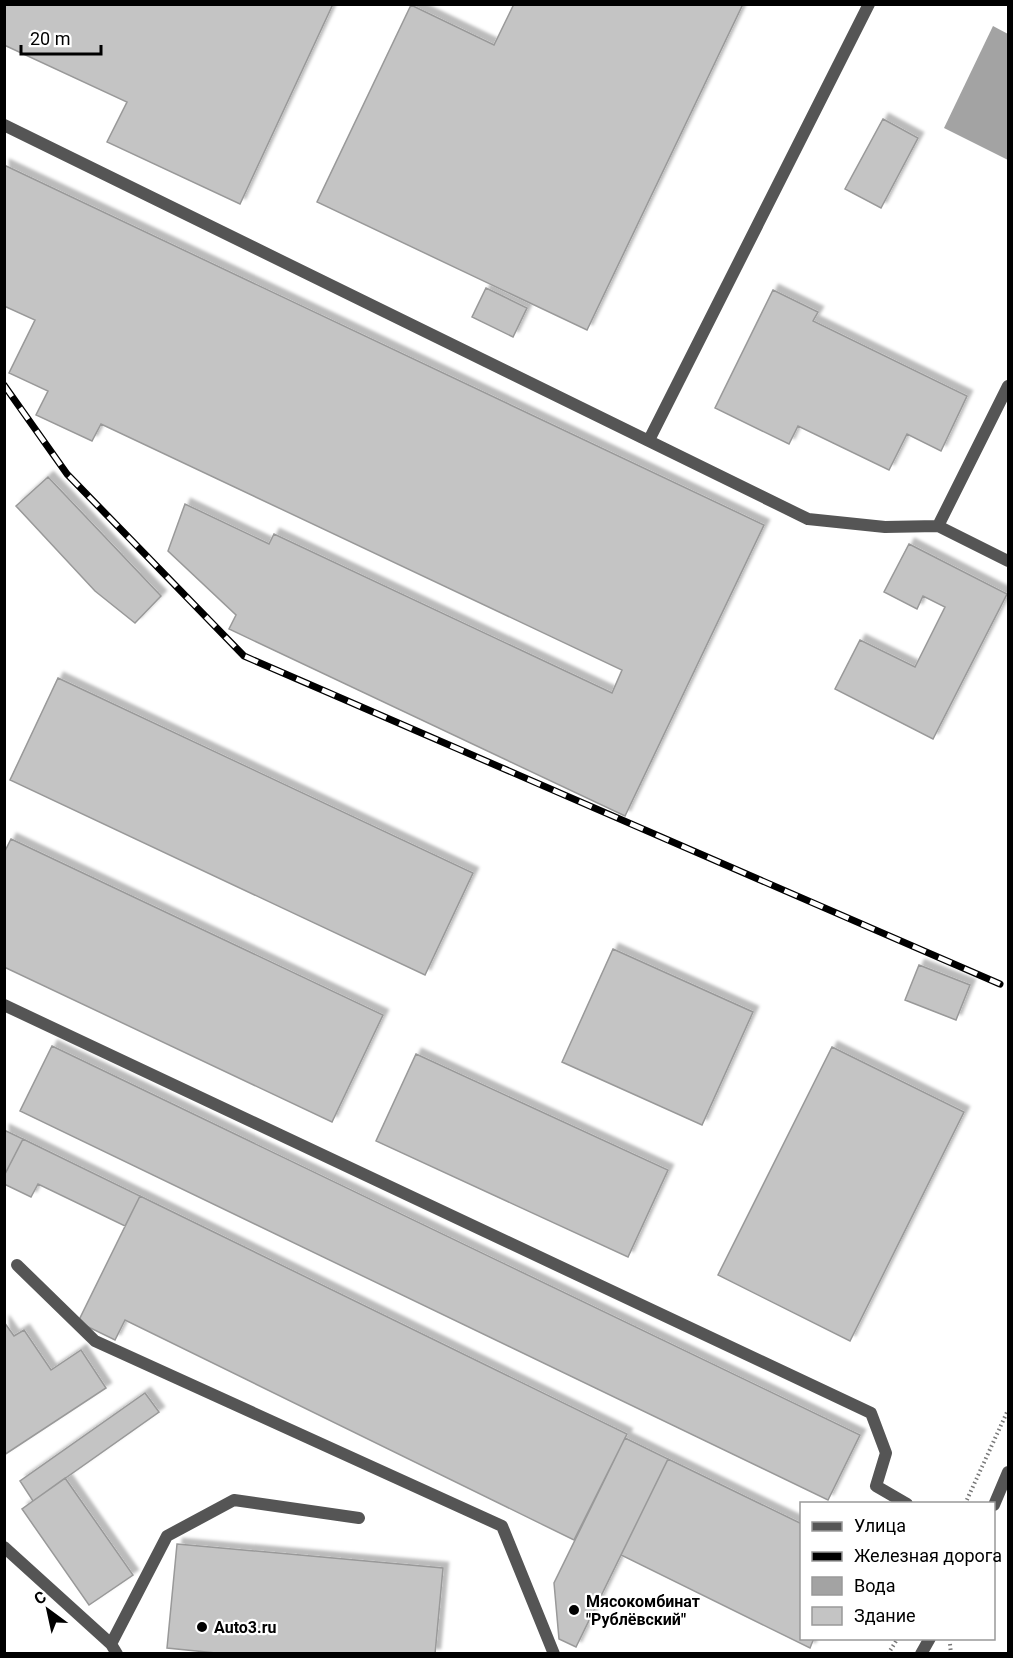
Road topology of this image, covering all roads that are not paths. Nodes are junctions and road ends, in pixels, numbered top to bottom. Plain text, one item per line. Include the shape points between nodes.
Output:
1 (869, 4) edge
2 (4, 125) edge
3 (1008, 386) edge
4 (649, 440) junction
5 (938, 526) junction
6 (1008, 561) edge
7 (4, 1005) edge
8 (17, 1265) dead end
9 (1008, 1472) edge
10 (905, 1502) edge
11 (994, 1502) edge
12 (359, 1518) dead end
13 (4, 1547) edge
14 (929, 1640) edge
15 (114, 1649) edge
16 (554, 1653) edge
17 (921, 1653) edge

1 - 4 street
2 - 4 street
3 - 5 street
4 - 5 street via 808,519 885,527
5 - 6 street
7 - 10 street via 871,1413 886,1453 876,1486
8 - 16 street via 95,1341 502,1526
9 - 11 street
12 - 15 street via 234,1500 166,1536
13 - 15 street
14 - 17 street

